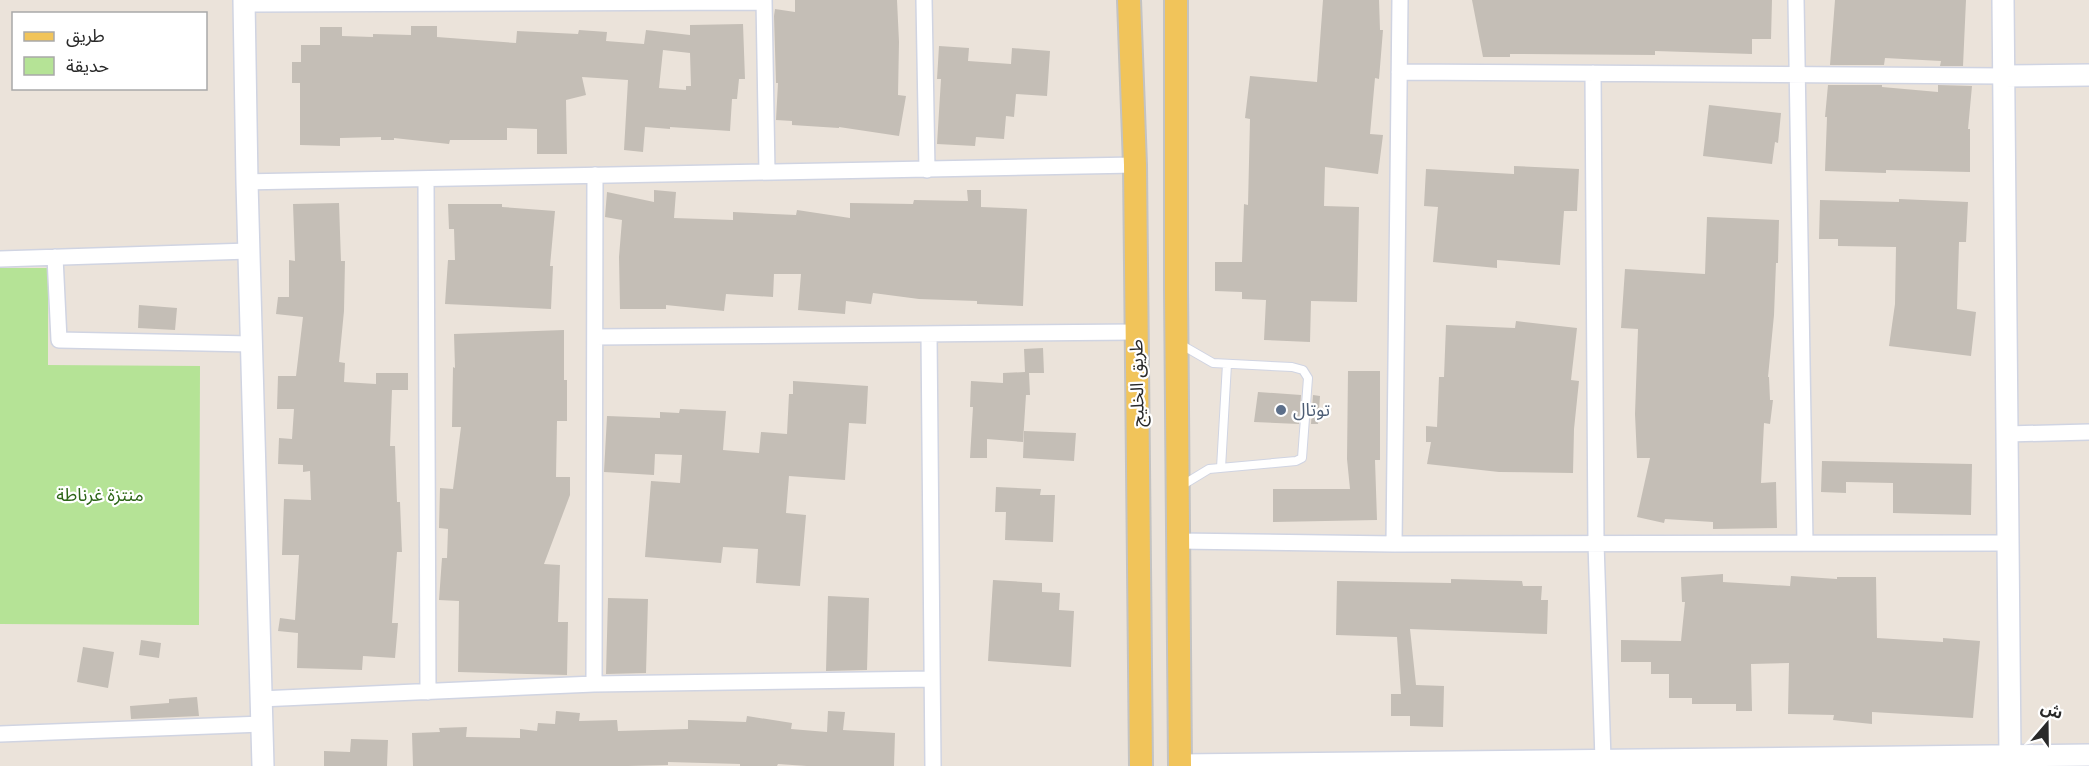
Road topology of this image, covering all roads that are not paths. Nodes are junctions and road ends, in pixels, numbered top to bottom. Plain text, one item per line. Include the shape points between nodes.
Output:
1 (924, 0) edge
2 (1130, 0) edge
3 (1176, 0) edge
4 (1400, 0) edge
5 (1796, 0) edge
6 (2003, 0) edge
7 (764, 1) edge
8 (244, 2) edge
9 (1399, 72) junction
10 (1593, 73) junction
11 (1797, 74) junction
12 (2089, 75) edge
13 (2004, 76) junction
14 (1135, 165) junction
15 (927, 170) junction
16 (767, 172) junction
17 (596, 175) junction
18 (426, 179) junction
19 (247, 182) junction
20 (249, 251) junction
21 (55, 257) junction
22 (0, 259) edge
23 (1136, 332) junction
24 (929, 334) junction
25 (595, 338) junction
26 (1176, 341) junction
27 (251, 344) junction
28 (1227, 364) junction
29 (2089, 432) edge
30 (2007, 434) junction
31 (1221, 468) junction
32 (1177, 488) junction
33 (1178, 541) junction
34 (1596, 543) junction
35 (1805, 543) junction
36 (2008, 543) junction
37 (1394, 544) junction
38 (932, 679) junction
39 (594, 684) junction
40 (428, 692) junction
41 (260, 699) junction
42 (261, 724) junction
43 (0, 734) edge
44 (2089, 755) edge
45 (2010, 756) junction
46 (1603, 760) junction
47 (1855, 762) edge
48 (1409, 764) edge
49 (263, 766) edge
50 (933, 766) edge
51 (1141, 766) edge
52 (1180, 766) edge

1 - 15 street
2 - 14 main road, طريق الخليج
3 - 26 main road
4 - 9 street
5 - 11 street
6 - 13 street
7 - 8 street
7 - 16 street
8 - 19 street
9 - 10 street
9 - 37 street
10 - 11 street
10 - 34 street
11 - 13 street
11 - 35 street
12 - 13 street
13 - 30 street
14 - 15 street
14 - 23 main road, طريق الخليج
15 - 16 street
16 - 17 street
17 - 18 street
17 - 25 street
18 - 19 street
18 - 40 street
19 - 20 street
20 - 21 street
20 - 27 street
21 - 22 street
21 - 27 street via 59,340
23 - 24 street
23 - 51 main road, طريق الخليج
24 - 25 street
24 - 38 street
25 - 39 street
26 - 28 lane via 1213,363
26 - 32 main road
27 - 41 street
28 - 31 lane
28 - 31 lane via 1292,367 1303,370 1308,378 1302,458
29 - 30 street
30 - 36 street
31 - 32 lane via 1209,469
32 - 33 main road
33 - 37 street
33 - 52 main road
34 - 35 street
34 - 37 street
34 - 46 street
35 - 36 street
36 - 45 street
38 - 39 street
38 - 50 street
39 - 40 street
40 - 41 street
41 - 42 street
42 - 43 street
42 - 49 street
44 - 45 street
45 - 47 street
46 - 47 street
46 - 48 street
48 - 52 street

